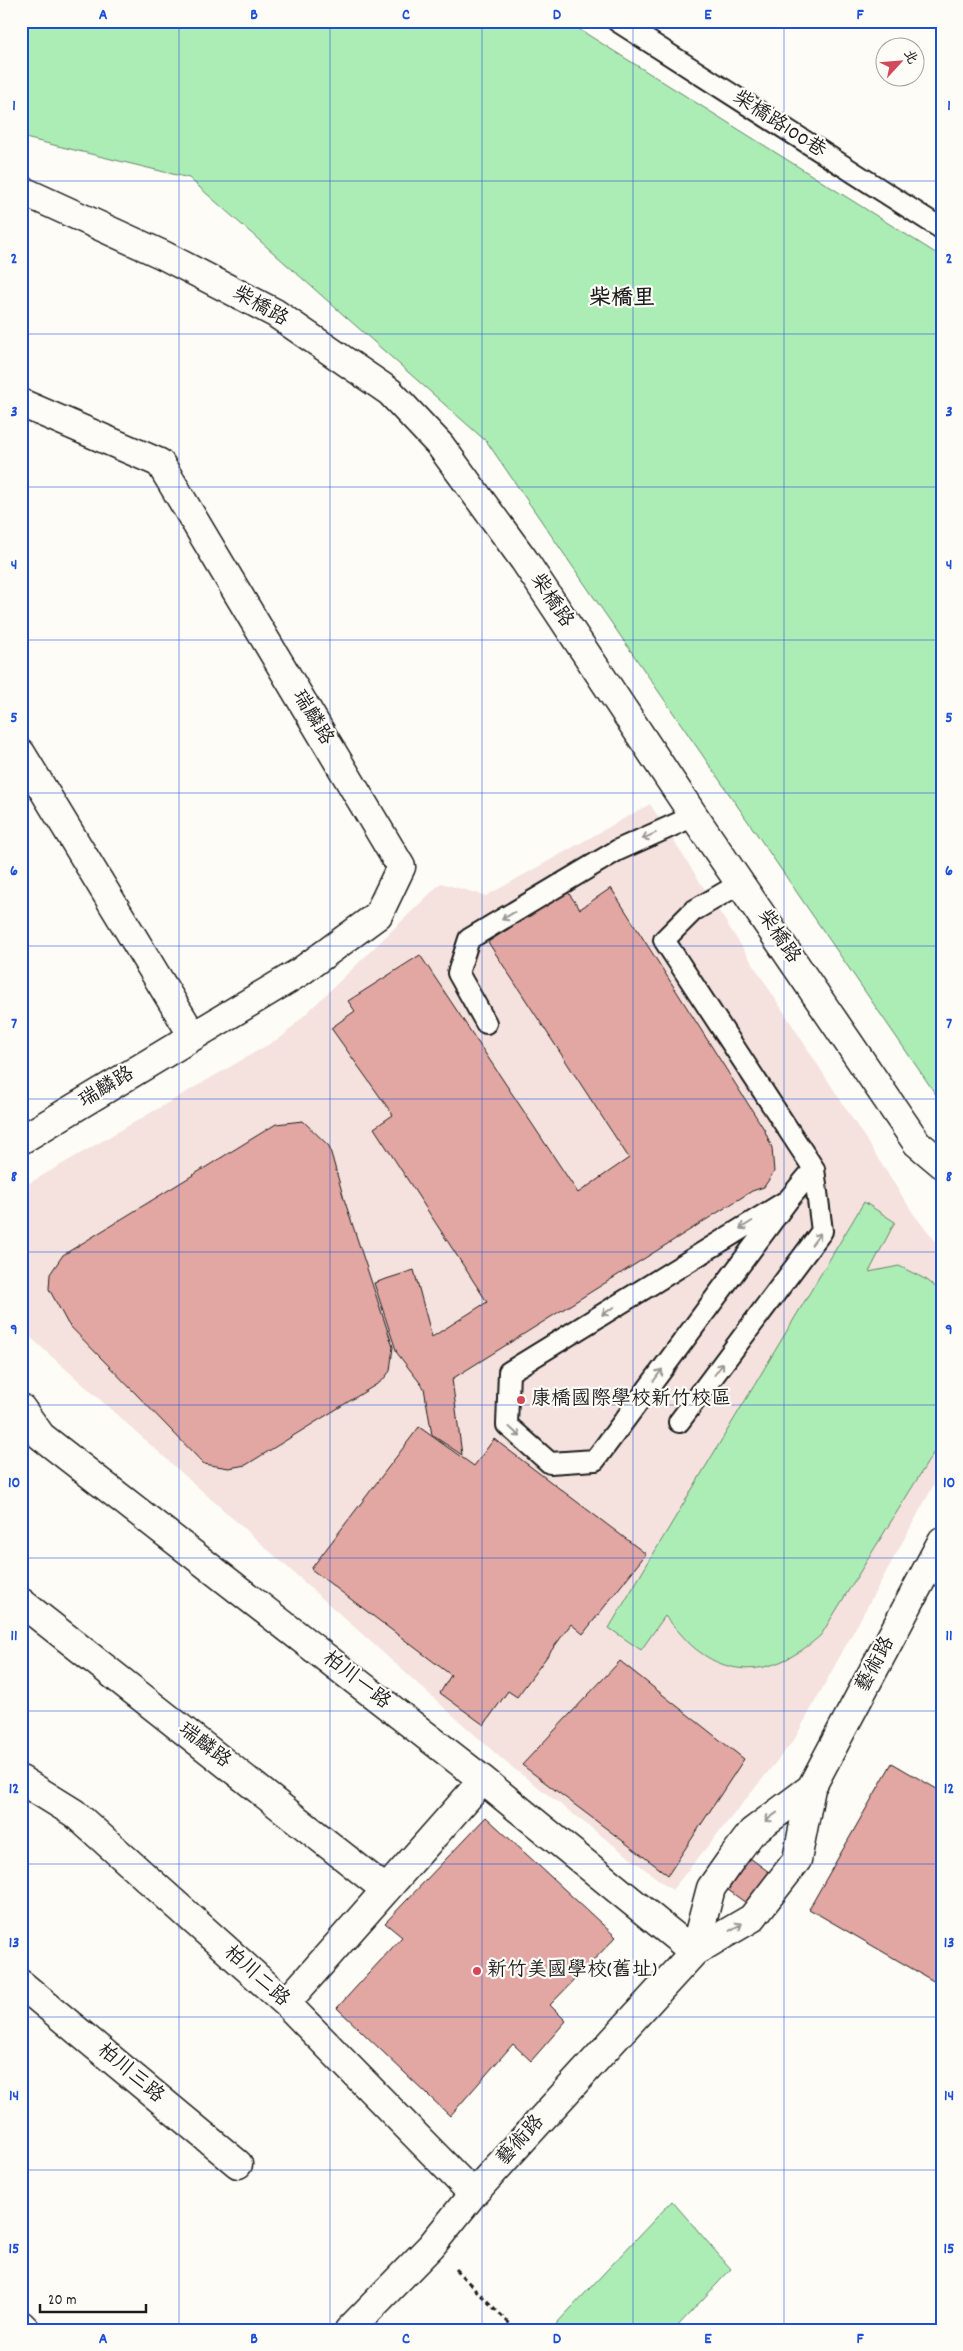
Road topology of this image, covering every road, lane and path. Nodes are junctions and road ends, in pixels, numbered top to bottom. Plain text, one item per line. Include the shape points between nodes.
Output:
1 (617, 21) edge
2 (21, 190) edge
3 (942, 229) edge
4 (21, 402) edge
5 (21, 753) edge
6 (694, 816) junction
7 (741, 882) junction
8 (486, 1023) dead end
9 (193, 1036) junction
10 (21, 1140) edge
11 (942, 1164) edge
12 (814, 1170) junction
13 (788, 1200) junction
14 (21, 1408) edge
15 (679, 1422) dead end
16 (942, 1541) edge
17 (21, 1602) edge
18 (21, 1780) edge
19 (483, 1780) junction
20 (811, 1788) junction
21 (386, 1890) junction
22 (694, 1952) junction
23 (21, 1984) edge
24 (286, 2003) junction
25 (238, 2164) dead end
26 (473, 2194) junction
27 (431, 2246) junction
28 (21, 2325) edge
29 (26, 2330) edge
30 (349, 2330) edge
31 (516, 2330) edge

1 - 3 lane, 柴橋路100巷
2 - 6 street, 柴橋路 via 163,255 275,313 390,392 440,444 524,560
4 - 9 street, 瑞麟路 via 160,463 401,867 378,915 300,972
5 - 9 street
6 - 7 street, 柴橋路
6 -> 8 lane via 618,850 470,939 458,973
7 - 11 street, 柴橋路 via 917,1143
7 - 12 lane via 693,911 664,940
9 - 10 street, 瑞麟路
12 - 13 lane
15 -> 12 lane via 822,1231
13 -> 13 lane via 509,1372 507,1425 550,1462 595,1460
14 - 19 street, 柏川一路 via 41,1436
16 - 20 street, 藝術路
17 - 21 street, 瑞麟路
18 - 24 street, 柏川二路 via 74,1813
19 - 21 street
19 - 22 street, 柏川一路
20 -> 22 street, 藝術路 via 752,1832 730,1861 711,1888
22 -> 20 street, 藝術路 via 752,1918 797,1860
21 - 24 street
22 - 26 street, 藝術路
23 - 25 street, 柏川三路
24 - 26 street, 柏川二路
26 - 27 street, 藝術路
27 - 30 street, 藝術路
27 - 31 path
28 - 29 street

